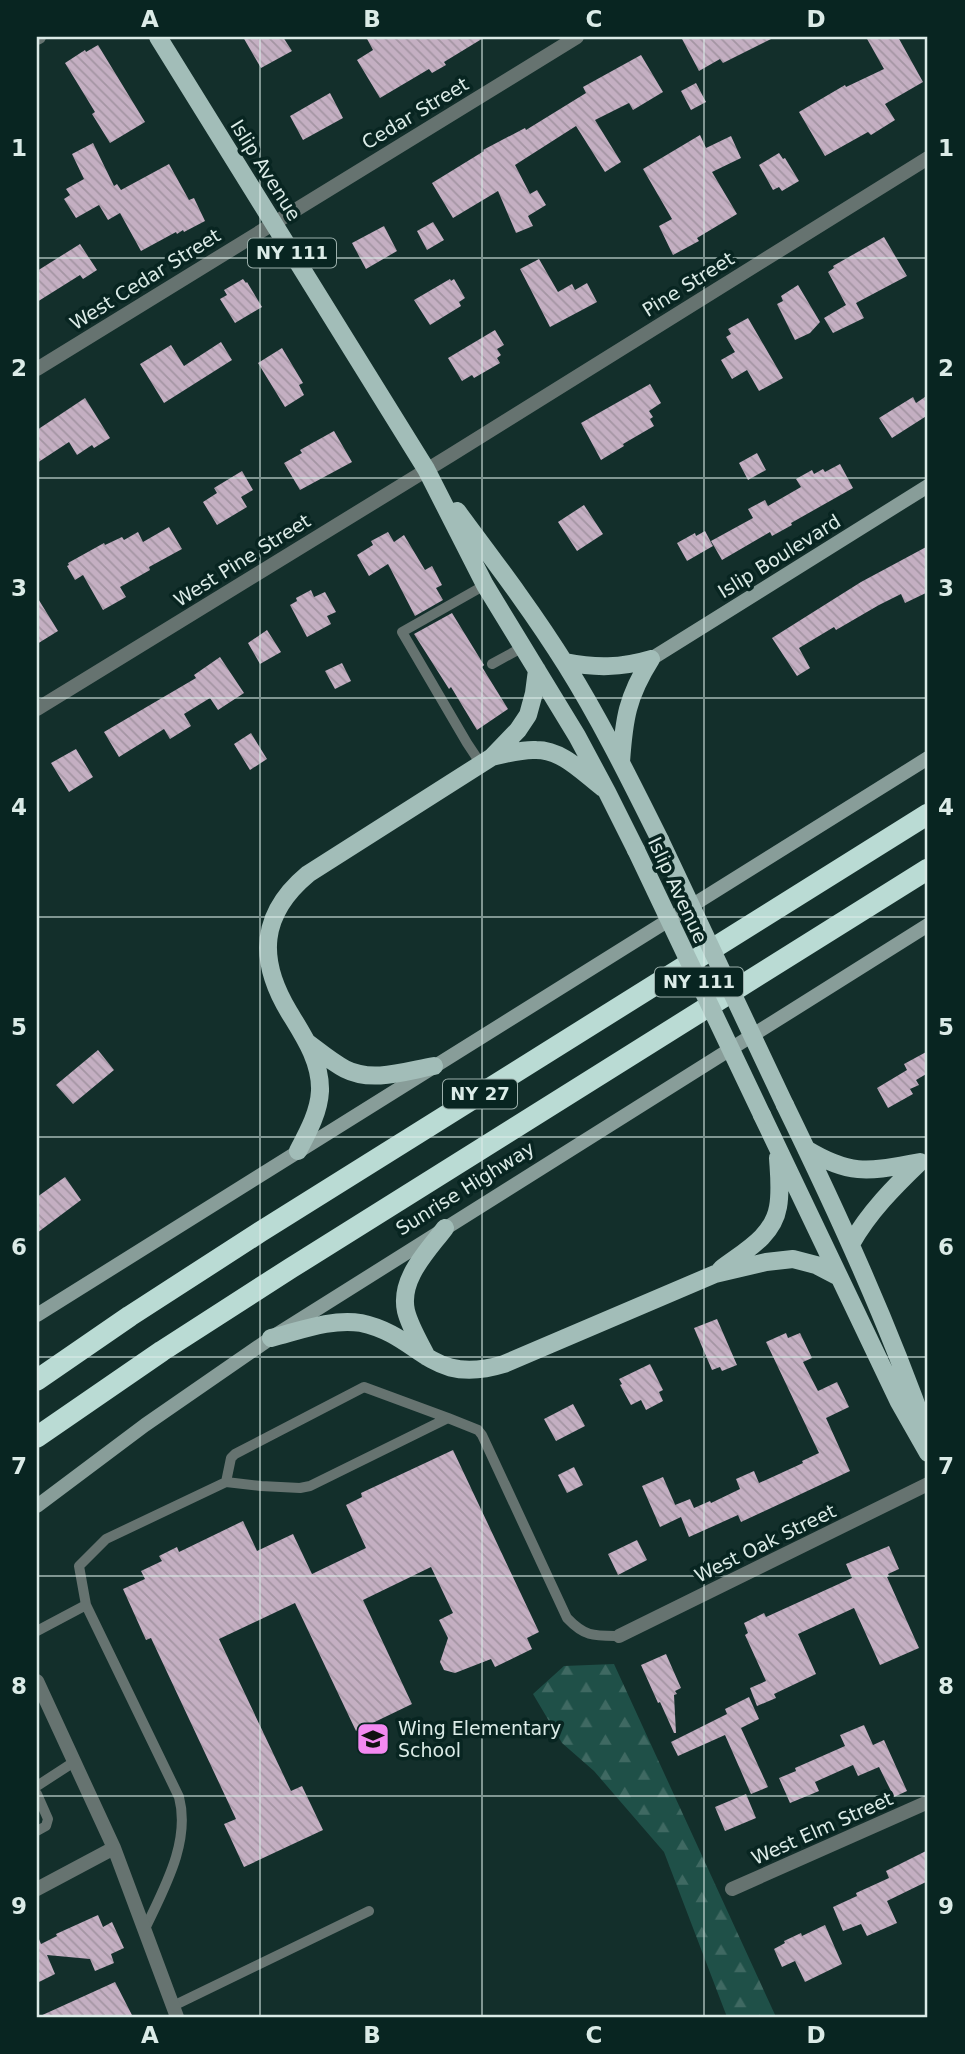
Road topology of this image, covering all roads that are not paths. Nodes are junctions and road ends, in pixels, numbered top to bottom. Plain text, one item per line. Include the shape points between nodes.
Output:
1 (158, 37) edge
2 (577, 37) edge
3 (928, 158) edge
4 (274, 222) junction
5 (37, 369) edge
6 (467, 443) joint
7 (426, 469) junction
8 (928, 486) edge
9 (485, 584) junction
10 (523, 647) junction
11 (651, 659) junction
12 (565, 662) junction
13 (492, 664) dead end
14 (537, 670) junction
15 (37, 709) edge
16 (928, 758) edge
17 (487, 760) junction
18 (621, 762) junction
19 (607, 792) junction
20 (928, 814) edge
21 (928, 869) edge
22 (928, 925) edge
23 (308, 1043) junction
24 (434, 1066) junction
25 (806, 1149) junction
26 (299, 1151) junction
27 (778, 1151) junction
28 (924, 1159) edge
29 (444, 1228) junction
30 (851, 1244) junction
31 (715, 1273) junction
32 (839, 1277) junction
33 (37, 1315) edge
34 (271, 1338) junction
35 (427, 1357) junction
36 (37, 1380) edge
37 (448, 1418) junction
38 (37, 1437) edge
39 (928, 1437) edge
40 (928, 1453) edge
41 (226, 1482) junction
42 (928, 1484) edge
43 (37, 1506) edge
44 (86, 1605) junction
45 (37, 1631) edge
46 (619, 1636) joint
47 (37, 1681) edge
48 (74, 1762) junction
49 (37, 1786) edge
50 (37, 1794) edge
51 (928, 1802) edge
52 (37, 1831) edge
53 (114, 1848) junction
54 (732, 1888) dead end
55 (37, 1889) edge
56 (369, 1911) dead end
57 (145, 1931) junction
58 (175, 2012) edge

1 - 4 main road, Islip Avenue / NY 111
2 - 4 street, Cedar Street
3 - 6 street, Pine Street
4 - 5 street, West Cedar Street
4 - 7 main road, Islip Avenue / NY 111
6 - 7 street, West Pine Street
7 - 9 main road, Islip Avenue / NY 111
7 - 12 main road, Islip Avenue / NY 111
7 - 15 street, West Pine Street
8 - 11 main road, Islip Boulevard
9 - 10 main road, Islip Avenue / NY 111
9 - 17 lane via 402,632 467,743
10 - 13 lane
10 - 14 main road, Islip Avenue / NY 111
11 - 12 main road via 608,667
11 - 18 main road via 628,706
12 - 18 main road, Islip Avenue / NY 111
14 - 17 main road via 528,715
14 - 19 main road, Islip Avenue / NY 111
16 - 24 main road
17 - 19 main road via 529,750 548,752 568,761
17 - 23 main road via 308,874 277,908 267,943 268,965
18 - 25 main road, Islip Avenue / NY 111, bridge
19 - 27 main road, Islip Avenue / NY 111, bridge
20 - 36 highway, NY 27 via 249,1239
21 - 38 highway, Sunrise Highway / NY 27 via 290,1268
22 - 29 main road, Sunrise Highway
23 - 24 main road via 356,1073 380,1075
23 - 26 main road via 320,1090 317,1111
24 - 26 main road
25 - 28 main road via 839,1167 862,1171
25 - 30 main road, Islip Avenue / NY 111
26 - 33 main road
27 - 31 main road via 779,1205 773,1224
27 - 32 main road, Islip Avenue / NY 111
28 - 30 main road via 867,1217
29 - 34 main road, Sunrise Highway
29 - 35 main road via 413,1272 405,1292 406,1313
30 - 39 main road, Islip Avenue / NY 111
31 - 32 main road via 793,1259
31 - 35 main road via 492,1368 457,1369
32 - 40 main road, Islip Avenue / NY 111
34 - 35 main road via 357,1322 380,1329
34 - 43 main road, Sunrise Highway
37 - 41 lane via 310,1486
37 - 41 lane via 364,1387 235,1454
37 - 46 lane via 482,1435 567,1618 586,1634
41 - 44 lane via 106,1539 79,1566
42 - 46 street, West Oak Street
44 - 45 lane
44 - 57 lane via 183,1810 173,1868
47 - 48 street
48 - 49 lane
48 - 53 street
50 - 52 lane via 48,1819
51 - 54 street, West Elm Street
53 - 55 street
53 - 57 street
56 - 58 lane
57 - 58 street

